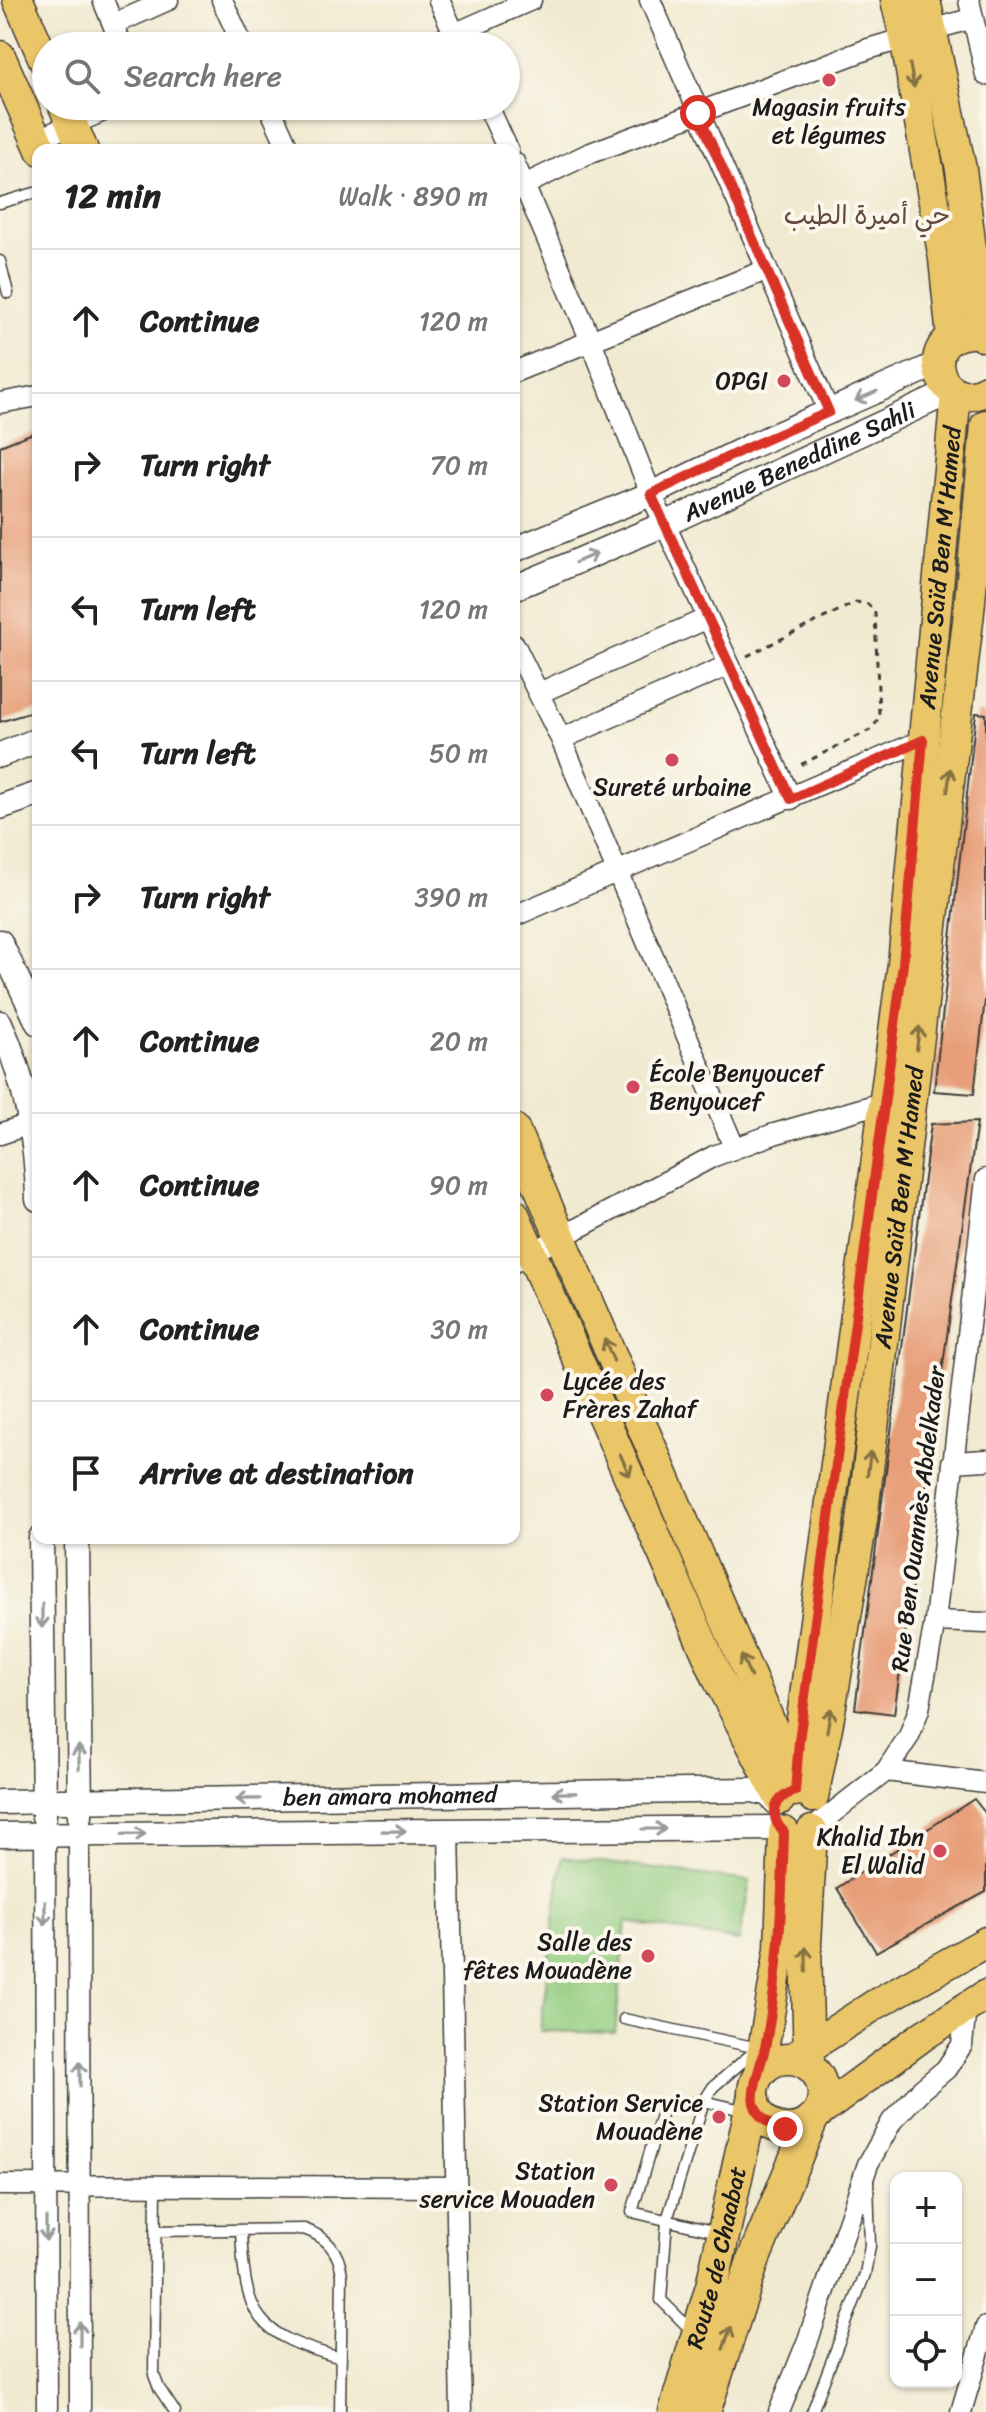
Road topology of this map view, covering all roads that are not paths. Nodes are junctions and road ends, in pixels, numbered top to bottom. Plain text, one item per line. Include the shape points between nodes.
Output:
1 (18, 0) edge
2 (103, 0) edge
3 (168, 0) edge
4 (222, 0) edge
5 (439, 0) edge
6 (531, 0) edge
7 (650, 0) edge
8 (896, 0) edge
9 (925, 0) edge
10 (971, 9) edge
11 (114, 24) junction
12 (32, 32) edge
13 (117, 32) edge
14 (237, 32) edge
15 (454, 32) edge
16 (473, 32) edge
17 (918, 34) junction
18 (0, 56) edge
19 (986, 75) edge
20 (10, 98) edge
21 (698, 113) junction
22 (281, 120) edge
23 (494, 120) edge
24 (73, 127) edge
25 (37, 144) edge
26 (40, 144) edge
27 (287, 144) edge
28 (505, 144) edge
29 (520, 187) edge
30 (520, 189) edge
31 (32, 194) edge
32 (0, 203) edge
33 (0, 261) edge
34 (766, 270) junction
35 (8, 293) dead end
36 (978, 337) edge
37 (591, 341) junction
38 (937, 364) junction
39 (520, 370) edge
40 (965, 391) edge
41 (32, 397) edge
42 (0, 403) edge
43 (829, 412) junction
44 (986, 425) edge
45 (986, 432) edge
46 (651, 494) junction
47 (665, 524) junction
48 (520, 548) edge
49 (520, 585) edge
50 (708, 618) junction
51 (520, 656) edge
52 (729, 665) junction
53 (539, 693) junction
54 (561, 739) junction
55 (923, 740) junction
56 (32, 742) edge
57 (0, 755) edge
58 (32, 796) edge
59 (791, 799) junction
60 (0, 807) edge
61 (616, 873) junction
62 (520, 913) edge
63 (0, 942) edge
64 (32, 1010) edge
65 (0, 1023) edge
66 (885, 1102) junction
67 (32, 1112) edge
68 (32, 1123) edge
69 (0, 1134) edge
70 (520, 1143) edge
71 (734, 1147) junction
72 (986, 1179) edge
73 (560, 1236) junction
74 (523, 1258) edge
75 (986, 1460) edge
76 (952, 1462) junction
77 (41, 1544) edge
78 (77, 1544) edge
79 (695, 1547) junction
80 (666, 1558) junction
81 (935, 1621) junction
82 (986, 1623) edge
83 (886, 1771) junction
84 (986, 1783) edge
85 (0, 1802) edge
86 (43, 1802) junction
87 (80, 1802) junction
88 (794, 1811) junction
89 (449, 1830) junction
90 (0, 1835) edge
91 (45, 1835) junction
92 (79, 1835) junction
93 (986, 1942) edge
94 (806, 1999) junction
95 (976, 2001) edge
96 (876, 2004) junction
97 (624, 2019) dead end
98 (774, 2069) junction
99 (704, 2101) junction
100 (814, 2118) junction
101 (868, 2164) junction
102 (80, 2184) junction
103 (0, 2185) edge
104 (46, 2185) junction
105 (156, 2185) junction
106 (456, 2187) junction
107 (667, 2220) junction
108 (241, 2230) junction
109 (155, 2231) junction
110 (723, 2234) junction
111 (986, 2327) edge
112 (697, 2336) junction
113 (341, 2358) junction
114 (982, 2362) edge
115 (47, 2412) edge
116 (80, 2412) edge
117 (175, 2412) edge
118 (340, 2412) edge
119 (461, 2412) edge
120 (675, 2412) edge
121 (704, 2412) edge
122 (779, 2412) edge
123 (812, 2412) edge
124 (961, 2412) edge

1 - 12 main road
2 - 11 street
3 - 11 street
4 - 14 street
5 - 15 street
6 - 16 street
7 - 21 street
8 - 17 main road
9 - 17 main road
10 - 17 street
10 - 19 street
11 - 13 street
17 - 21 street
17 - 36 main road via 944,259
18 - 20 main road
20 - 25 main road
21 - 29 street via 588,154
21 - 34 street
22 - 27 street
23 - 28 street
24 - 26 street
30 - 37 street
31 - 32 lane
33 - 35 lane
34 - 37 street
34 - 43 street
36 - 38 main road via 939,353
37 - 39 street
37 - 46 street
38 - 40 main road via 944,384
38 -> 43 street, Avenue Beneddine Sahli
40 - 47 street, Avenue Beneddine Sahli
40 - 55 main road, Avenue Saïd Ben M'Hamed
41 - 42 street
43 - 46 street, Avenue Beneddine Sahli
44 - 45 main road, Avenue Saïd Ben M'Hamed
88 -> 45 main road, Avenue Saïd Ben M'Hamed via 829,1717 862,1521
46 - 47 street
46 - 48 street, Avenue Beneddine Sahli
49 -> 47 street, Avenue Beneddine Sahli
47 - 50 street
50 - 52 street
50 - 53 street
51 - 53 street
52 - 54 street
52 - 59 street
53 - 54 street
54 - 61 street
55 - 59 street
55 - 66 main road, Avenue Saïd Ben M'Hamed
56 - 57 street
58 - 60 street
59 - 61 street
61 - 62 street
61 - 71 street
63 - 64 street
65 - 67 street
66 - 71 street
66 - 88 main road, Avenue Saïd Ben M'Hamed
68 - 69 street
70 - 73 main road
71 - 73 street
72 - 76 street, Rue Ben Ouannès Abdelkader
73 - 74 street
79 -> 73 main road
74 -> 80 main road
75 - 76 street
76 - 81 street, Rue Ben Ouannès Abdelkader
77 -> 86 street
87 -> 78 street
79 - 80 main road
88 -> 79 main road via 774,1732
80 - 88 main road via 719,1681
81 - 82 street
81 - 83 street, Rue Ben Ouannès Abdelkader via 919,1709
83 - 84 street
83 - 88 street, Rue Ben Ouannès Abdelkader
85 - 86 street, ben amara mohamed
86 - 87 street, ben amara mohamed
86 - 91 street
88 -> 87 street, ben amara mohamed via 753,1790
87 - 92 street
89 -> 88 street, ben amara mohamed
94 -> 88 main road, Avenue Saïd Ben M'Hamed via 806,1931
88 - 98 main road, Avenue Saïd Ben M'Hamed
92 -> 89 street, ben amara mohamed
89 - 106 street
90 - 91 street, ben amara mohamed
91 - 92 street, ben amara mohamed
91 -> 104 street
102 -> 92 street
93 - 96 main road
94 - 96 main road via 833,2008
94 - 98 main road, Avenue Saïd Ben M'Hamed
95 - 100 main road
95 - 101 street via 962,2045 946,2069 892,2121
96 - 98 main road
97 - 98 lane
98 - 99 lane
98 - 99 lane via 713,2087
98 - 100 main road via 815,2072 823,2097
98 - 100 main road via 761,2117 776,2127 794,2129
98 - 110 highway, Route de Chaabat
99 - 107 lane
99 - 107 lane via 663,2108 632,2212
121 -> 100 highway, Route de Chaabat via 754,2258
101 - 122 street
101 - 123 lane via 871,2233 865,2274
102 - 104 street
102 - 105 street
116 -> 102 street
103 - 104 street
104 -> 115 street
105 - 106 street
105 - 109 lane
106 - 119 street
107 - 110 lane
107 - 112 lane via 661,2300
108 - 109 lane
108 - 113 lane via 246,2290 265,2324 299,2346
108 - 113 lane via 304,2229 331,2245 342,2275
109 - 117 lane via 154,2375
110 - 112 highway, Route de Chaabat
111 - 114 street
112 - 120 highway, Route de Chaabat
113 - 118 lane
114 - 124 street

